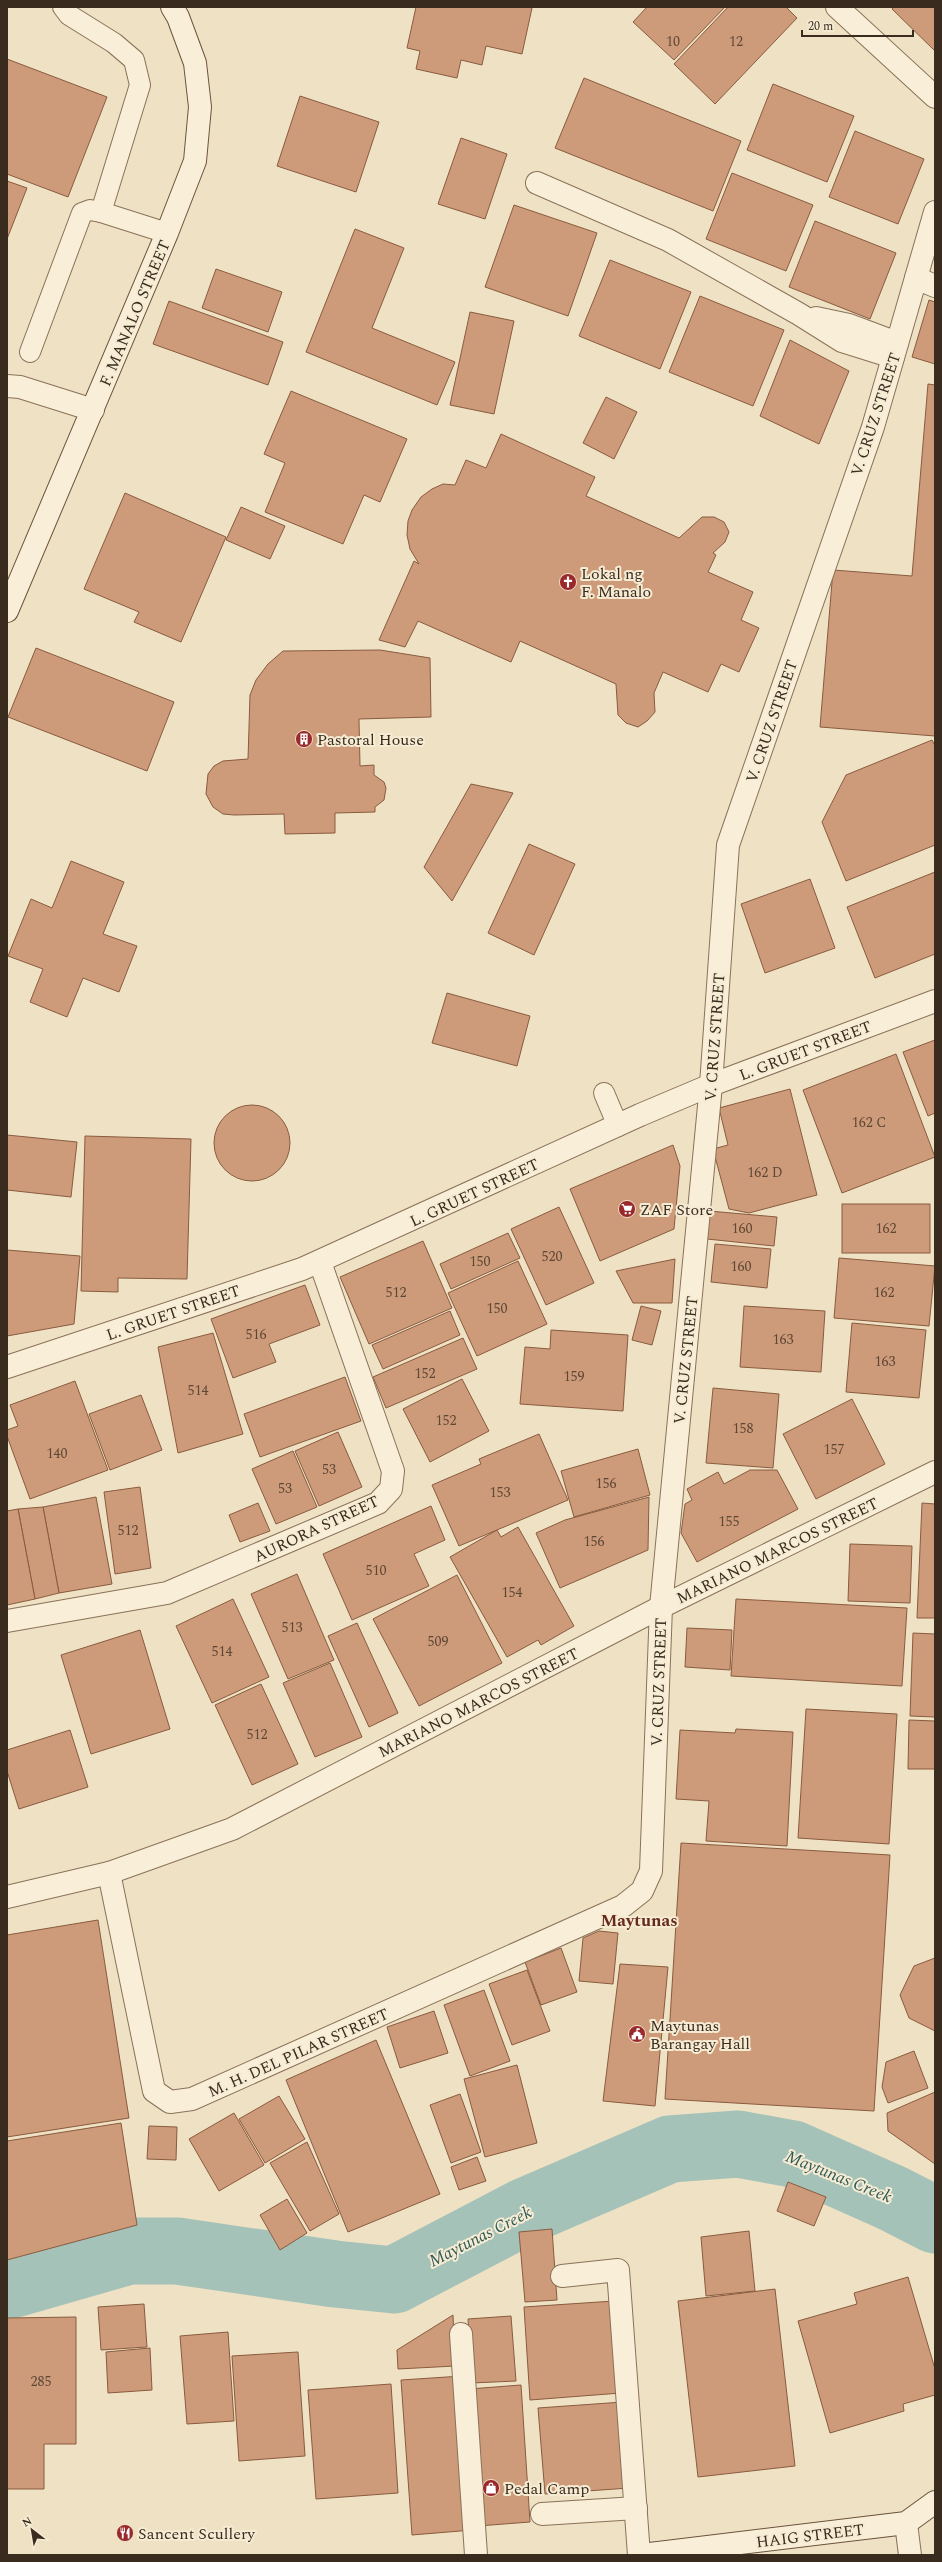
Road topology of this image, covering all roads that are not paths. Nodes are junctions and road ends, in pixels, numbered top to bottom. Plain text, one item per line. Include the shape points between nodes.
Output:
1 (63, 7) edge
2 (172, 7) edge
3 (837, 7) edge
4 (935, 97) edge
5 (537, 182) dead end
6 (101, 212) junction
7 (935, 212) edge
8 (167, 233) junction
9 (926, 282) edge
10 (895, 350) junction
11 (30, 352) dead end
12 (7, 386) edge
13 (93, 410) junction
14 (7, 611) edge
15 (935, 1001) edge
16 (712, 1085) junction
17 (604, 1093) dead end
18 (618, 1126) junction
19 (320, 1262) junction
20 (7, 1367) edge
21 (935, 1472) edge
22 (661, 1607) junction
23 (7, 1621) edge
24 (109, 1873) junction
25 (642, 1891) joint
26 (7, 1897) edge
27 (562, 2276) dead end
28 (462, 2334) dead end
29 (935, 2502) edge
30 (636, 2508) junction
31 (542, 2514) dead end
32 (906, 2523) junction
33 (476, 2555) edge
34 (640, 2555) edge
35 (910, 2555) edge

1 - 6 lane via 69,15 114,43 134,60 140,85
2 - 8 street, F. MANALO STREET via 195,63 200,107 195,161
3 - 4 street
5 - 10 street via 668,240 799,314 849,325
6 - 8 lane
6 - 11 lane via 90,210 82,213
7 - 9 street, V. CRUZ STREET
8 - 13 street, F. MANALO STREET
9 - 10 street, V. CRUZ STREET
10 - 16 street, V. CRUZ STREET via 873,427 728,846
12 - 13 street via 20,387
13 - 14 street, F. MANALO STREET
15 - 16 street, L. GRUET STREET
16 - 18 street, L. GRUET STREET
16 - 22 street, V. CRUZ STREET
17 - 18 lane
18 - 19 street, L. GRUET STREET
19 - 20 street, L. GRUET STREET
19 - 23 street, AURORA STREET via 393,1471 391,1489 378,1503 167,1593
21 - 22 street, MARIANO MARCOS STREET
22 - 24 street, MARIANO MARCOS STREET via 232,1829
22 - 25 street, V. CRUZ STREET via 651,1871
24 - 25 street, M. H. DEL PILAR STREET via 154,2091 170,2102 200,2096 623,1906
24 - 26 street, MARIANO MARCOS STREET
27 - 30 street via 618,2270
28 - 33 street
29 - 32 street
30 - 31 street
30 - 34 street
32 - 34 street, HAIG STREET
32 - 35 street

